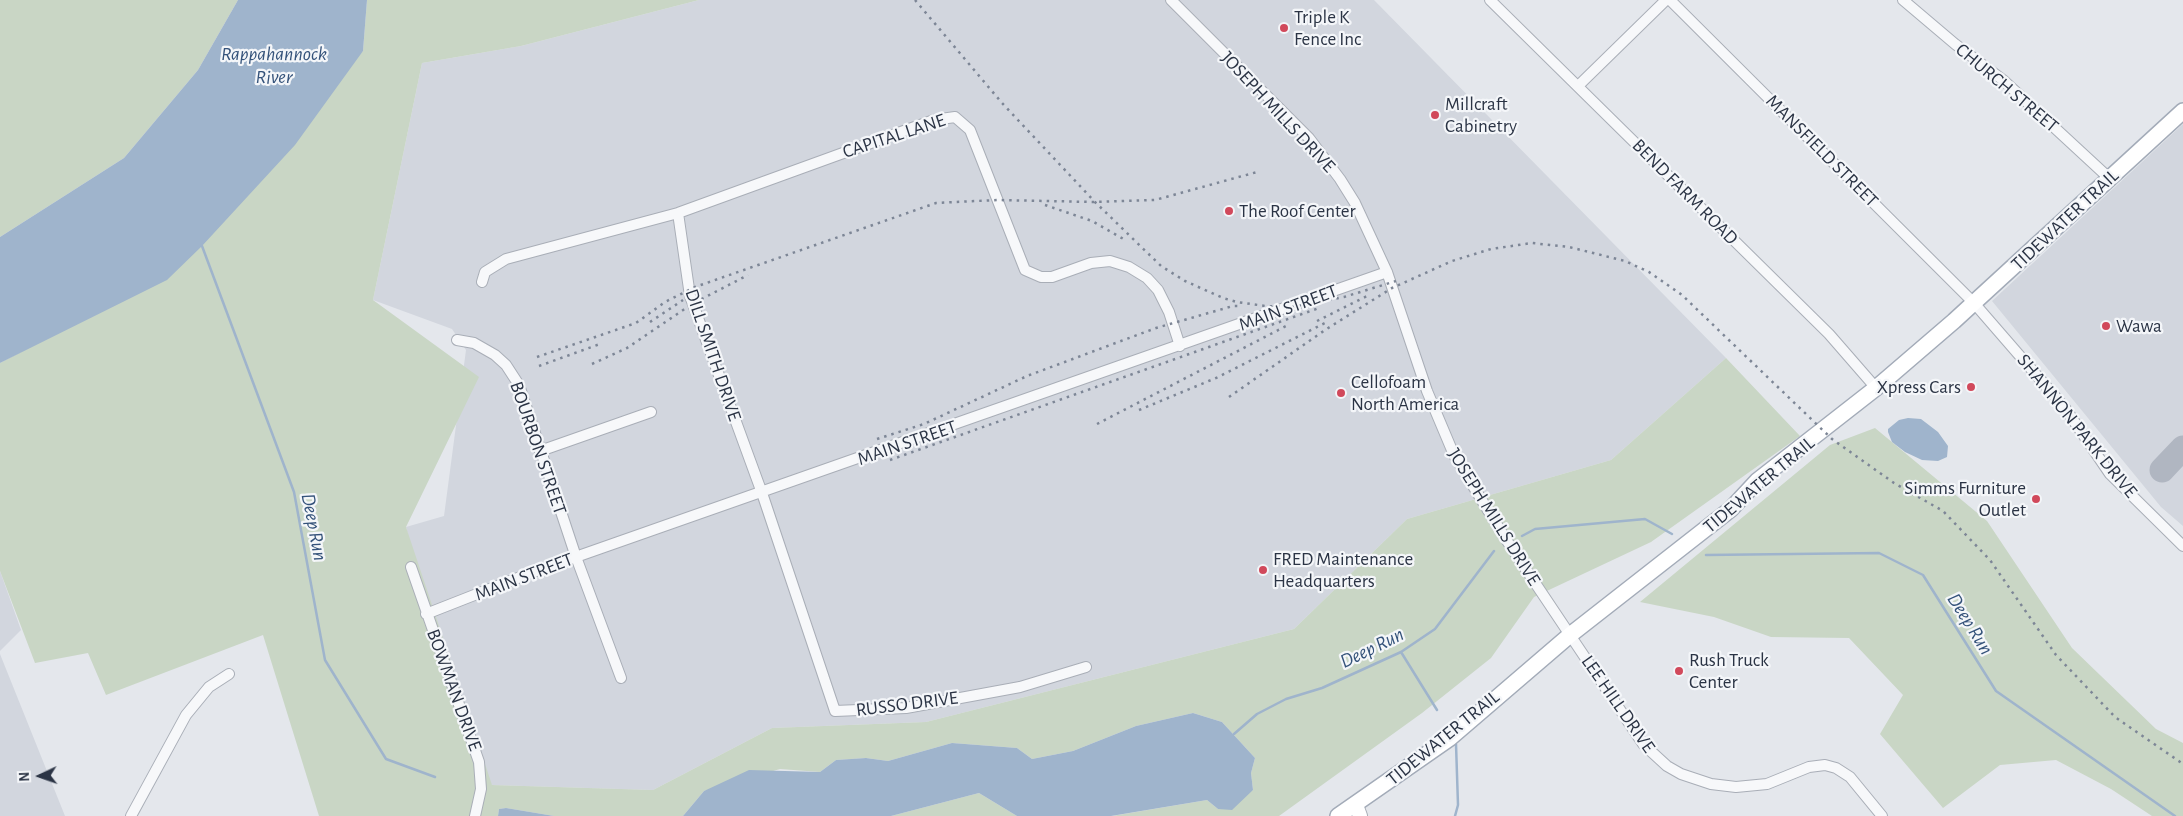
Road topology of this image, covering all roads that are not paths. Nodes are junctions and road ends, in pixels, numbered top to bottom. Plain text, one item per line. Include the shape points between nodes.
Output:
1 (1171, 0) edge
2 (1490, 0) edge
3 (1666, 0) edge
4 (1670, 0) edge
5 (1903, 0) edge
6 (1578, 86) junction
7 (2183, 111) edge
8 (2109, 178) junction
9 (678, 213) junction
10 (1387, 272) junction
11 (482, 282) dead end
12 (1974, 303) junction
13 (457, 340) dead end
14 (1180, 346) junction
15 (1876, 388) junction
16 (651, 412) dead end
17 (540, 451) junction
18 (762, 492) junction
19 (2183, 546) edge
20 (576, 557) junction
21 (411, 567) dead end
22 (426, 614) junction
23 (1570, 635) junction
24 (1086, 667) dead end
25 (229, 674) dead end
26 (621, 678) dead end
27 (1358, 810) edge
28 (131, 816) edge
29 (476, 816) edge
30 (1338, 816) edge
31 (1882, 816) edge

1 - 10 street, JOSEPH MILLS DRIVE via 1276,104 1323,156 1355,204
2 - 6 street, BEND FARM ROAD
3 - 6 street
4 - 12 street, MANSFIELD STREET
5 - 8 street, CHURCH STREET via 2003,80
6 - 15 street, BEND FARM ROAD via 1822,327
7 - 8 main road, TIDEWATER TRAIL
8 - 12 main road, TIDEWATER TRAIL
9 - 11 street, CAPITAL LANE via 506,259 485,272
9 - 14 street, CAPITAL LANE via 934,120 955,117 970,130 1025,270 1041,277 1052,277 1091,263 1110,261 1129,267 1147,278 1158,290
9 - 18 street, DILL SMITH DRIVE via 690,296
10 - 14 street, MAIN STREET
10 - 23 street, JOSEPH MILLS DRIVE via 1427,390 1454,455
12 - 15 main road, TIDEWATER TRAIL
12 - 19 street, SHANNON PARK DRIVE via 2065,408 2110,474
13 - 17 street, BOURBON STREET via 485,348 512,374 519,385
14 - 18 street, MAIN STREET
15 - 23 main road, TIDEWATER TRAIL via 1757,481 1731,509 1684,548
16 - 17 street
17 - 20 street, BOURBON STREET
18 - 20 street, MAIN STREET
18 - 24 street, RUSSO DRIVE via 836,711 906,708 1020,687
20 - 22 street, MAIN STREET
20 - 26 street, BOURBON STREET
21 - 22 street, BOWMAN DRIVE
22 - 29 street, BOWMAN DRIVE via 479,762 481,789
23 - 27 main road, TIDEWATER TRAIL via 1450,738
23 - 31 street, LEE HILL DRIVE via 1643,744 1672,769 1711,784 1752,787 1784,779 1809,767 1825,765 1850,777
25 - 28 street via 209,687 186,715
27 - 30 main road, TIDEWATER TRAIL

